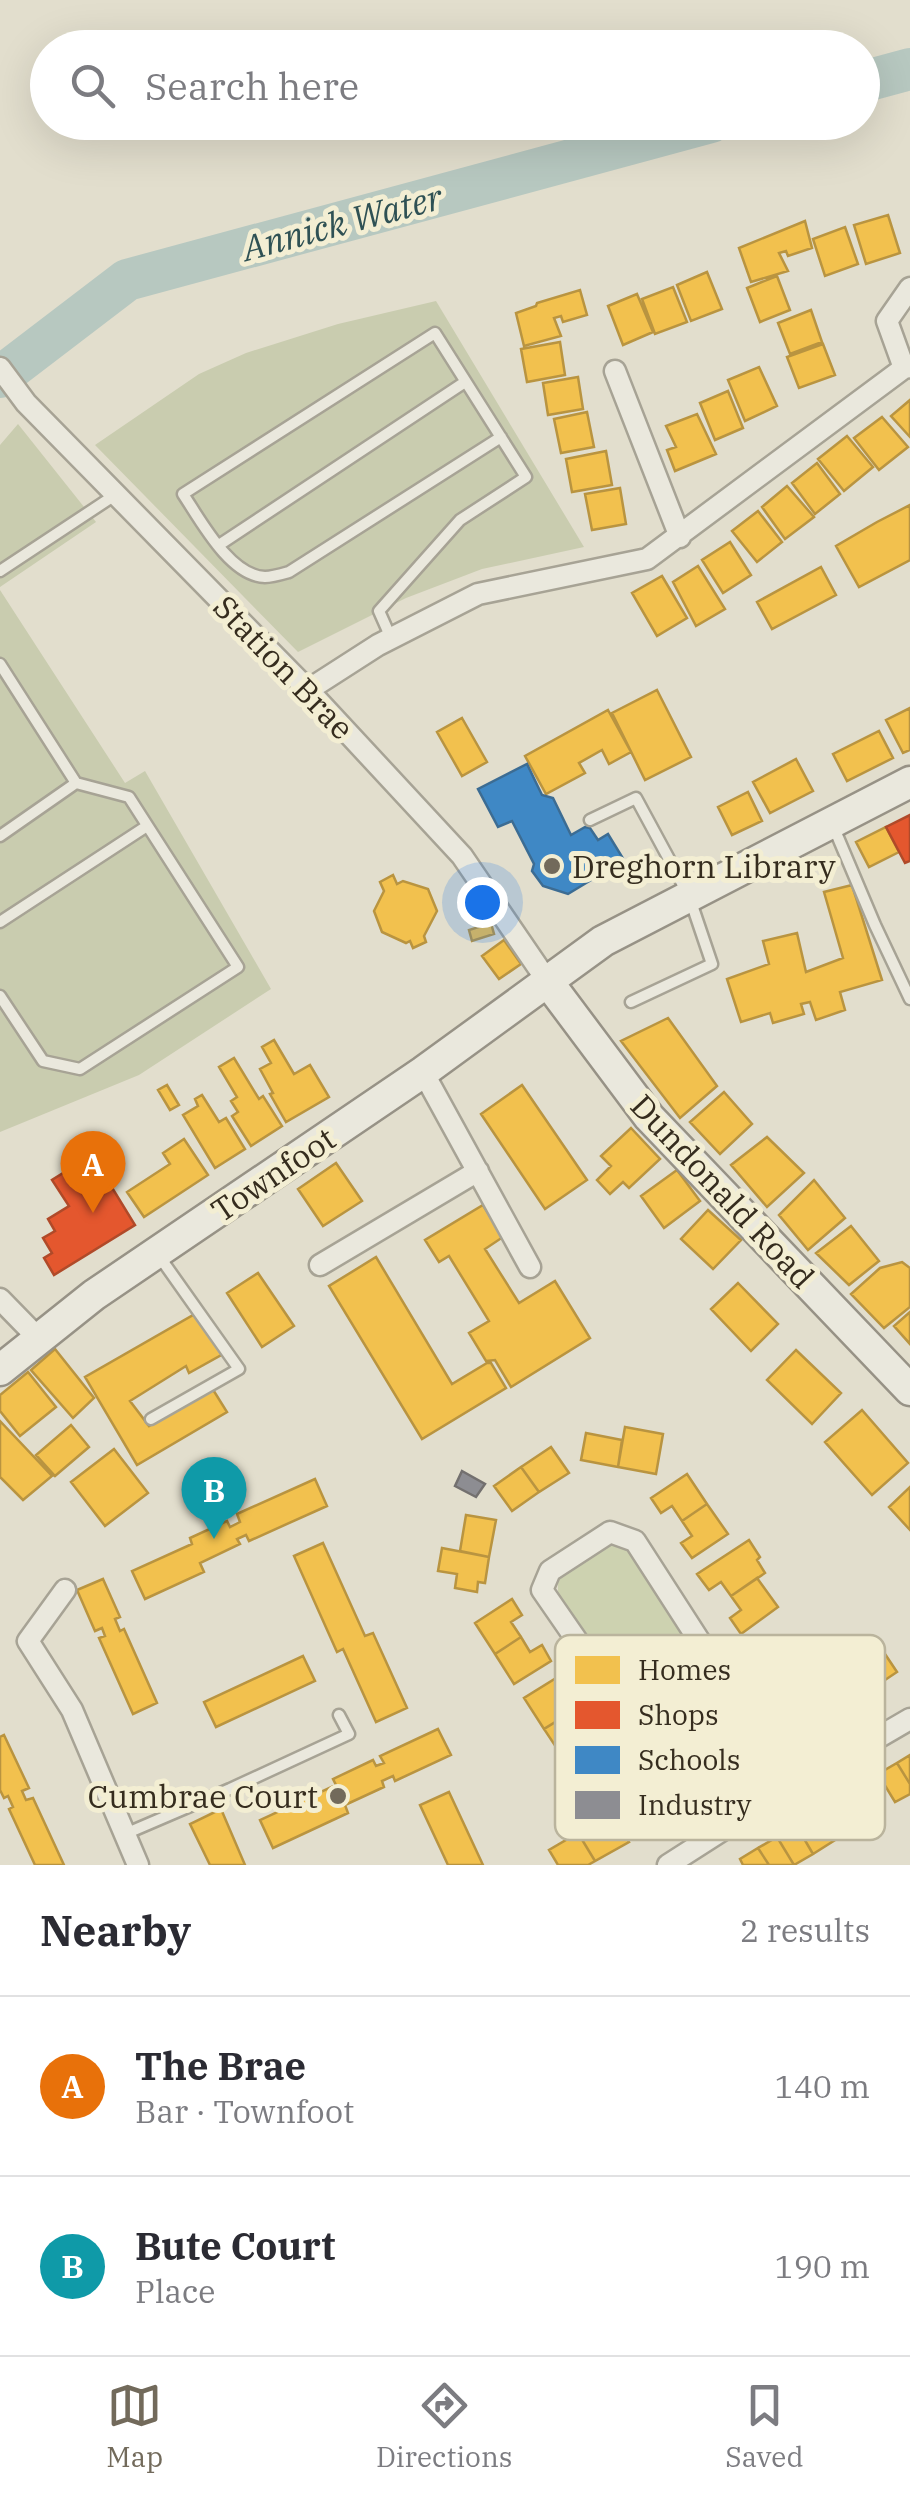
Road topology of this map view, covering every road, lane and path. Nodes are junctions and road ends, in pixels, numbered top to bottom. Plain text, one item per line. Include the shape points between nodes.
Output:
1 (910, 288) edge
2 (0, 368) edge
3 (907, 368) edge
4 (615, 371) dead end
5 (466, 382) junction
6 (501, 437) junction
7 (116, 494) junction
8 (680, 537) junction
9 (219, 545) junction
10 (0, 571) edge
11 (390, 638) junction
12 (0, 664) edge
13 (308, 690) junction
14 (910, 782) edge
15 (76, 784) junction
16 (590, 820) dead end
17 (832, 822) junction
18 (147, 826) junction
19 (0, 836) edge
20 (689, 896) junction
21 (0, 922) edge
22 (548, 982) junction
23 (0, 996) edge
24 (910, 999) edge
25 (630, 1002) dead end
26 (423, 1072) junction
27 (478, 1171) junction
28 (158, 1253) junction
29 (320, 1265) dead end
30 (530, 1267) dead end
31 (0, 1299) edge
32 (39, 1339) junction
33 (0, 1370) edge
34 (910, 1390) edge
35 (150, 1419) dead end
36 (64, 1590) dead end
37 (573, 1635) edge
38 (696, 1635) edge
39 (338, 1714) dead end
40 (910, 1719) edge
41 (885, 1734) edge
42 (124, 1834) junction
43 (707, 1840) edge
44 (138, 1865) edge
45 (668, 1865) edge

1 - 3 street via 887,321
2 - 7 street, Station Brae
3 - 8 street
4 - 8 street
5 - 6 lane
5 - 9 lane
5 - 9 lane via 435,333 182,494
6 - 9 lane via 289,572 265,577 240,570
6 - 11 lane via 526,477 460,520 379,611
7 - 10 lane
7 - 13 street, Station Brae
8 - 11 street via 647,560 478,594
11 - 13 street
12 - 15 lane
13 - 22 street, Station Brae via 462,856
14 - 17 main road, Townfoot
15 - 18 lane via 129,797
15 - 19 lane
16 - 20 lane via 636,798
17 - 20 main road, Townfoot
17 - 24 lane
18 - 21 lane
18 - 23 lane via 238,967 80,1069 43,1061
20 - 22 main road, Townfoot via 603,942
20 - 25 lane via 712,964
22 - 26 main road, Townfoot
22 - 34 main road, Dundonald Road via 649,1117
26 - 27 street
26 - 28 main road, Townfoot
27 - 29 street
27 - 30 street
28 - 32 main road, Townfoot
28 - 35 lane via 239,1369
31 - 32 street
32 - 33 main road, Townfoot
36 - 42 street via 28,1641 72,1710
37 - 38 street via 542,1590 550,1571 610,1532 636,1541
39 - 42 lane via 348,1734
40 - 41 street
42 - 44 street
43 - 45 street

